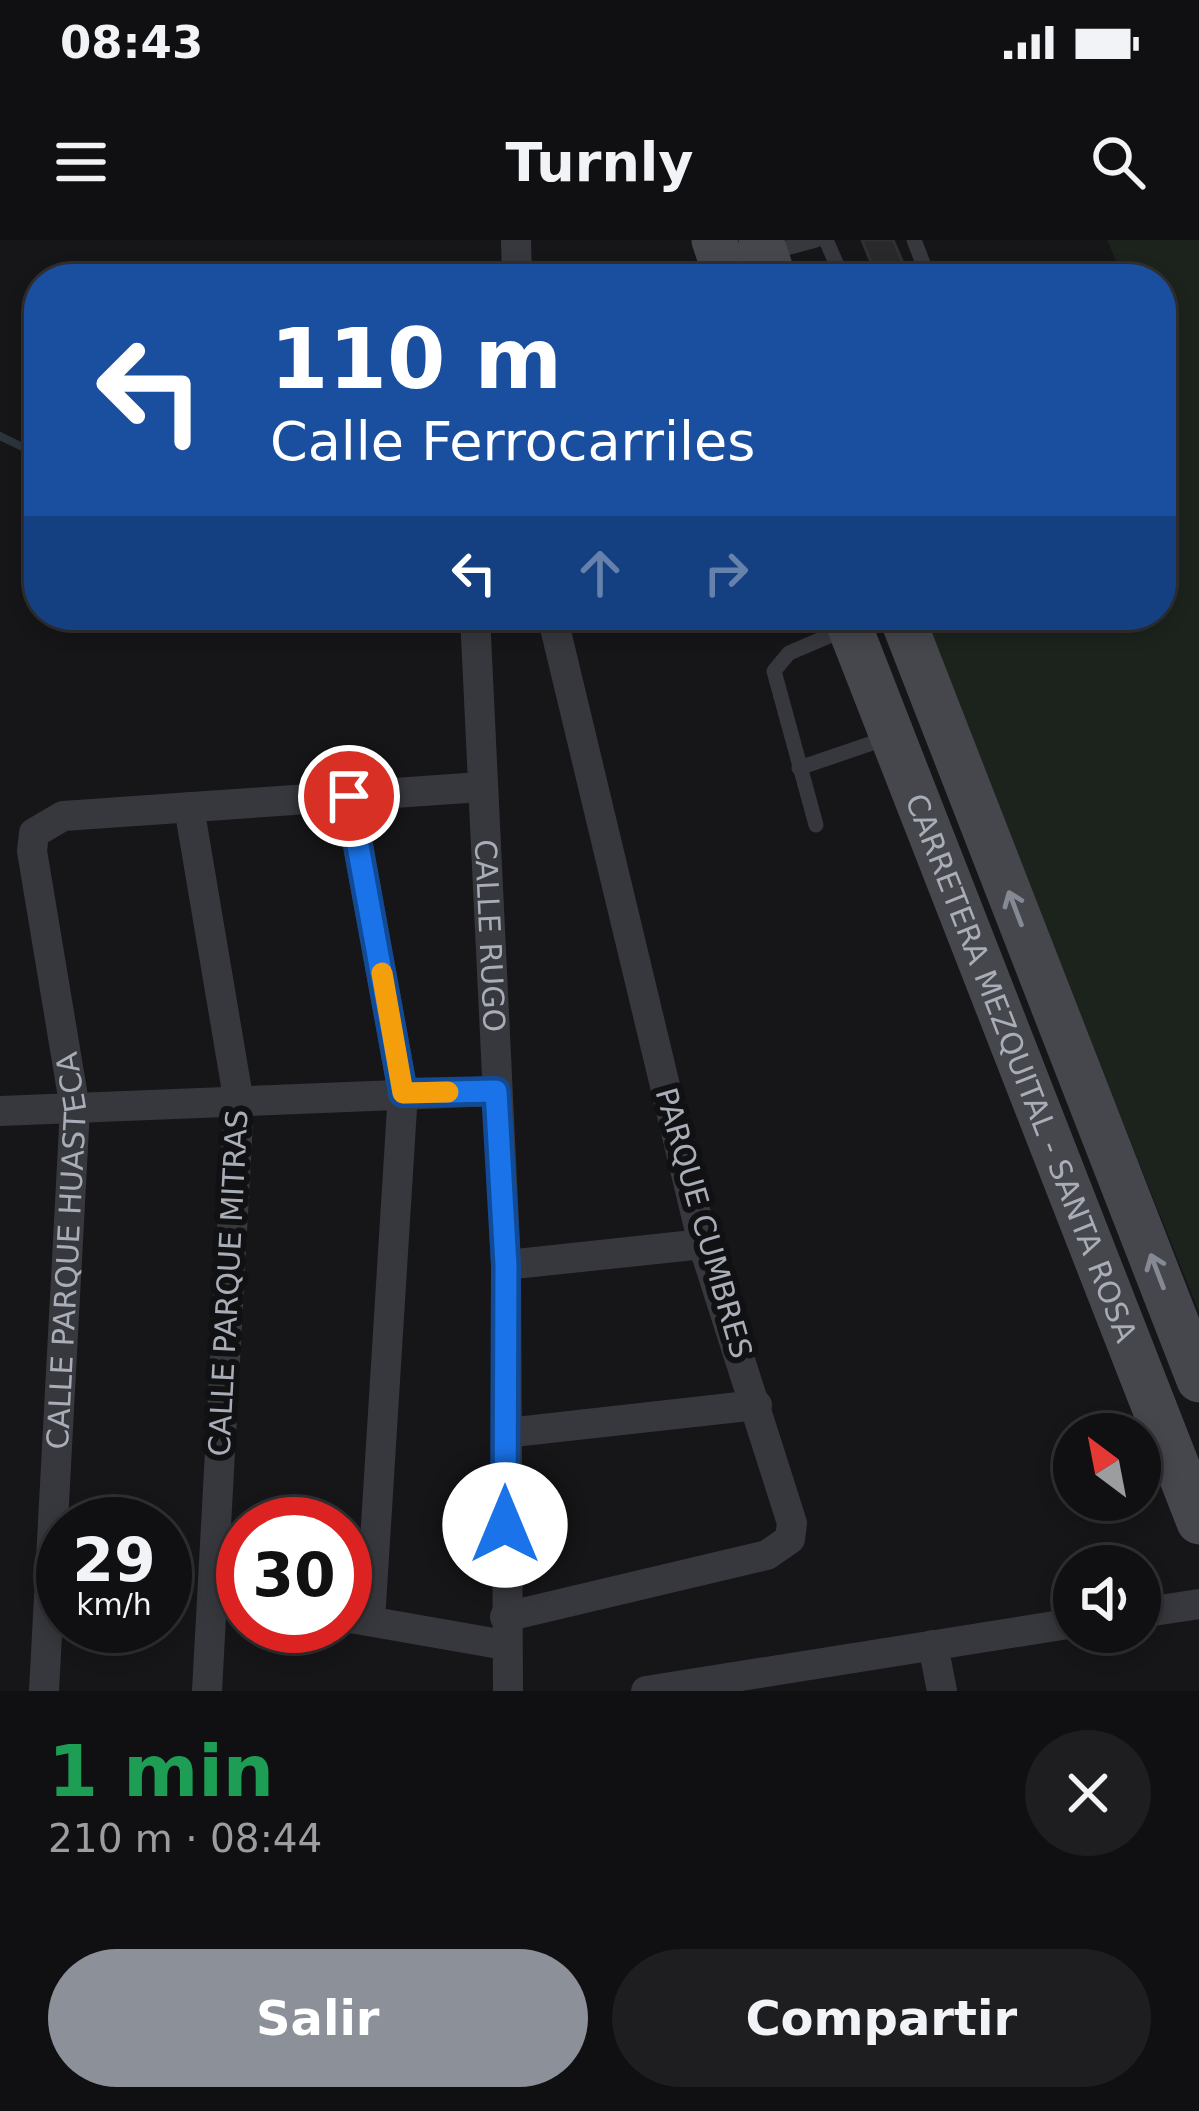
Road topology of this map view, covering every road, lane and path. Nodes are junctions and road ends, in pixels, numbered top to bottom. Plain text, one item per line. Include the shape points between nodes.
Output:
1 (816, 240) edge
2 (766, 258) edge
3 (476, 630) edge
4 (556, 630) edge
5 (831, 630) edge
6 (852, 630) edge
7 (907, 630) edge
8 (893, 736) junction
9 (800, 768) junction
10 (481, 788) junction
11 (349, 796) junction
12 (188, 808) junction
13 (816, 825) dead end
14 (496, 1091) junction
15 (403, 1093) junction
16 (239, 1103) junction
17 (75, 1109) junction
18 (0, 1112) edge
19 (703, 1244) junction
20 (506, 1265) junction
21 (1199, 1380) edge
22 (757, 1405) junction
23 (506, 1433) junction
24 (230, 1497) edge
25 (368, 1497) edge
26 (1199, 1522) edge
27 (1199, 1604) edge
28 (1161, 1610) edge
29 (372, 1620) edge
30 (1053, 1626) edge
31 (505, 1631) junction
32 (933, 1645) junction
33 (216, 1652) edge
34 (44, 1691) edge
35 (207, 1691) edge
36 (508, 1691) edge
37 (646, 1691) edge
38 (942, 1691) edge

1 - 2 lane
3 - 10 street, CALLE RUGO
4 - 19 street, PARQUE CUMBRES
5 - 9 lane via 789,652 774,671
6 - 8 main road, CARRETERA MEZQUITAL - SANTA ROSA
21 -> 7 main road, CARRETERA MEZQUITAL - SANTA ROSA
8 - 9 lane
8 - 26 main road, CARRETERA MEZQUITAL - SANTA ROSA
9 - 13 lane
10 - 11 street
10 - 14 street, CALLE RUGO
11 - 12 street
11 - 15 street
12 - 16 street, CALLE PARQUE MITRAS
12 - 17 street, CALLE PARQUE HUASTECA via 47,820 34,832
14 - 15 street
14 - 20 street, CALLE RUGO
15 - 16 street
15 - 25 street
16 - 17 street
16 - 24 street, CALLE PARQUE MITRAS
17 - 18 street
17 - 34 street, CALLE PARQUE HUASTECA
19 - 20 street
19 - 22 street, PARQUE CUMBRES
20 - 23 street, CALLE RUGO
22 - 23 street
22 - 31 street, PARQUE CUMBRES via 790,1539 766,1555
23 - 31 street, CALLE RUGO
27 - 28 street
29 - 31 street
30 - 32 street
31 - 36 street, CALLE RUGO
32 - 37 street
32 - 38 street
33 - 35 street, CALLE PARQUE MITRAS

